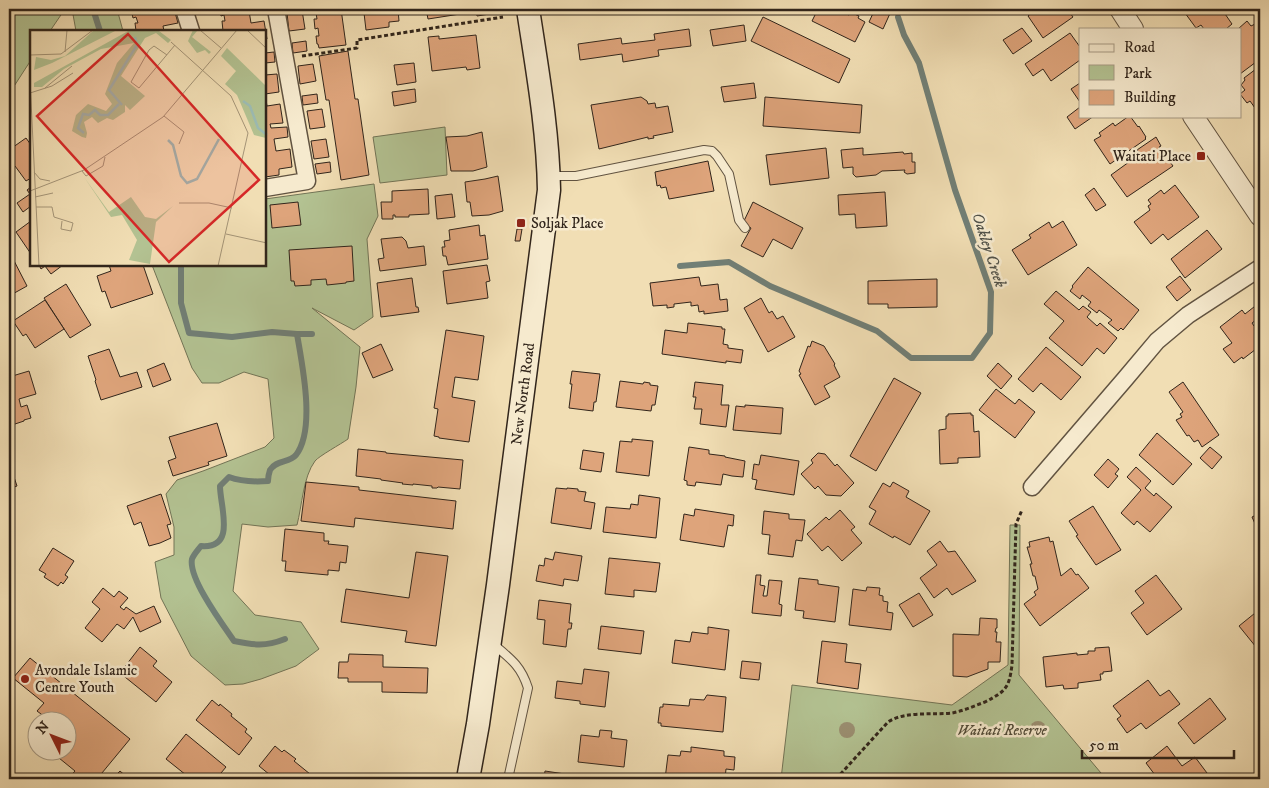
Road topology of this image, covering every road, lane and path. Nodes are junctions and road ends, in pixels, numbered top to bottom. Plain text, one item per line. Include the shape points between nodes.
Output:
1 (184, 9) edge
2 (276, 9) edge
3 (528, 9) edge
4 (1120, 9) edge
5 (503, 17) dead end
6 (1132, 28) edge
7 (191, 30) edge
8 (285, 59) junction
9 (1194, 118) edge
10 (549, 176) junction
11 (266, 188) edge
12 (1260, 216) edge
13 (745, 228) dead end
14 (1260, 268) edge
15 (1032, 486) dead end
16 (1022, 510) dead end
17 (490, 641) junction
18 (468, 779) edge
19 (508, 779) edge
20 (836, 779) edge

1 - 7 street
2 - 8 street
3 - 10 main road, New North Road
4 - 6 street
5 - 8 path via 357,40 357,48
8 - 11 street via 307,181
9 - 12 street
10 - 13 lane via 576,176 712,151 729,174 739,220
10 - 17 main road, New North Road via 545,228
14 - 15 street via 1188,316 1158,341
16 - 20 path via 1016,524 1010,682 1004,690 973,707 894,718
17 - 18 main road, New North Road
17 - 19 lane via 520,669 528,688

